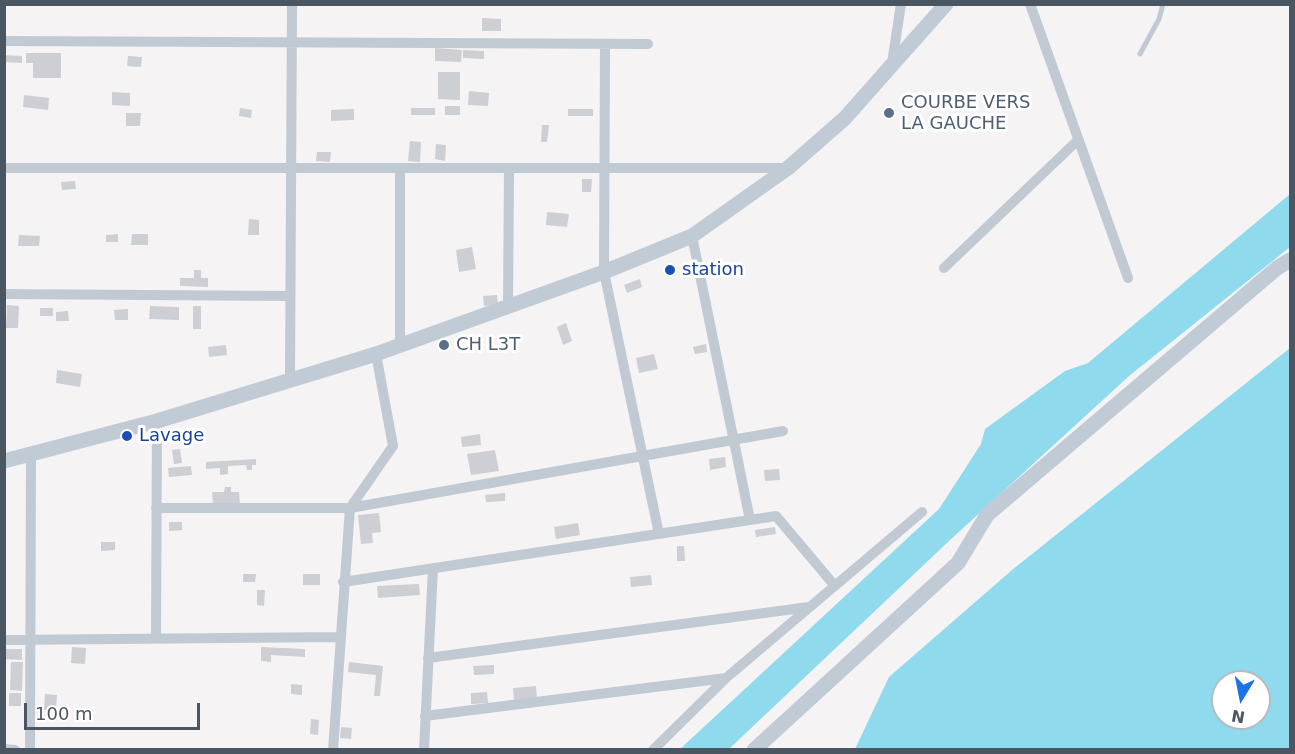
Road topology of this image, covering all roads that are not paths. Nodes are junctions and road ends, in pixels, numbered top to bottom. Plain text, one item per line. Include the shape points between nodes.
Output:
1 (292, 4) edge
2 (901, 4) edge
3 (946, 4) edge
4 (1030, 4) edge
5 (1163, 4) edge
6 (4, 41) edge
7 (292, 42) junction
8 (605, 44) junction
9 (648, 44) dead end
10 (1140, 54) dead end
11 (891, 70) junction
12 (1078, 140) junction
13 (4, 168) edge
14 (291, 168) junction
15 (400, 168) junction
16 (509, 168) junction
17 (603, 168) junction
18 (788, 168) junction
19 (692, 236) junction
20 (1290, 260) edge
21 (944, 268) dead end
22 (604, 272) junction
23 (1128, 278) dead end
24 (4, 294) edge
25 (290, 296) junction
26 (508, 307) junction
27 (400, 346) junction
28 (376, 354) junction
29 (290, 381) junction
30 (157, 421) junction
31 (783, 431) dead end
32 (734, 440) junction
33 (32, 455) junction
34 (642, 456) junction
35 (4, 461) edge
36 (156, 508) junction
37 (350, 508) junction
38 (922, 512) dead end
39 (750, 520) junction
40 (659, 534) junction
41 (433, 568) junction
42 (343, 582) junction
43 (835, 586) junction
44 (810, 607) junction
45 (339, 637) junction
46 (156, 639) junction
47 (4, 640) edge
48 (31, 640) junction
49 (428, 658) junction
50 (726, 678) junction
51 (425, 716) junction
52 (4, 749) edge
53 (15, 750) edge
54 (30, 750) edge
55 (333, 750) edge
56 (424, 750) edge
57 (653, 750) edge
58 (754, 750) edge

1 - 7 street
2 - 11 street
3 - 11 main road
4 - 12 street
5 - 10 lane
6 - 7 street
7 - 8 street
7 - 14 street
8 - 9 street
8 - 17 street
11 - 18 main road via 845,118
12 - 21 street
12 - 23 street
13 - 14 street
14 - 15 street
14 - 25 street
15 - 16 street
15 - 27 street
16 - 17 street
16 - 26 street
17 - 18 street
17 - 22 street
18 - 19 main road
19 - 22 main road
19 - 32 street
20 - 58 main road via 987,515 958,563
22 - 26 main road
22 - 34 street
24 - 25 street
25 - 29 street
26 - 27 main road
27 - 28 main road
28 - 29 main road
28 - 37 street via 393,446
29 - 30 main road
30 - 33 main road
30 - 36 street
31 - 32 street
32 - 34 street
32 - 39 street
33 - 35 main road
33 - 48 street
34 - 37 street
34 - 40 street
36 - 37 street
36 - 46 street
37 - 42 street
38 - 43 street
39 - 40 street
39 - 43 street via 776,516
40 - 41 street
41 - 42 street
41 - 49 street
42 - 45 street
43 - 44 street
44 - 49 street
44 - 50 street
45 - 46 street
45 - 55 street
46 - 48 street
47 - 48 street
48 - 54 street
49 - 51 street
50 - 51 street
50 - 57 street
51 - 56 street
52 - 53 street

